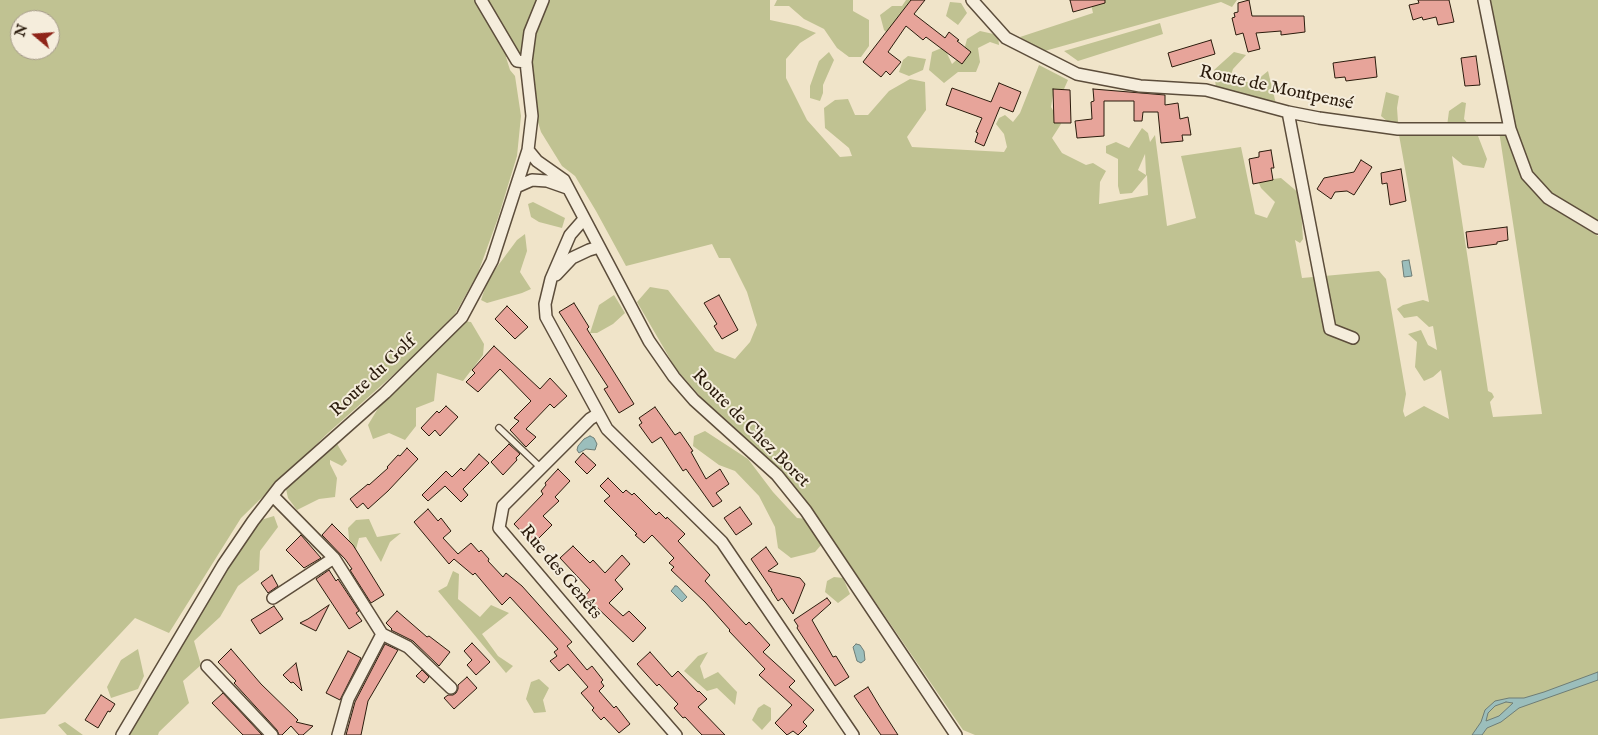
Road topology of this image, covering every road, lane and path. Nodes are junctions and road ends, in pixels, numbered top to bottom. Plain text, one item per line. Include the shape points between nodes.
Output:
1 (481, 0) edge
2 (543, 0) edge
3 (972, 0) edge
4 (1484, 0) edge
5 (526, 62) junction
6 (1288, 112) junction
7 (1510, 129) junction
8 (528, 150) junction
9 (516, 187) junction
10 (567, 188) junction
11 (584, 218) junction
12 (1598, 228) edge
13 (599, 247) junction
14 (551, 279) junction
15 (1354, 338) dead end
16 (598, 414) junction
17 (499, 428) dead end
18 (541, 468) junction
19 (273, 496) junction
20 (334, 558) junction
21 (273, 598) dead end
22 (382, 634) junction
23 (207, 666) dead end
24 (451, 688) dead end
25 (122, 735) edge
26 (272, 735) edge
27 (338, 735) edge
28 (676, 735) edge
29 (853, 735) edge
30 (956, 735) edge

1 - 5 street via 517,61
2 - 5 street, Route du Golf via 530,32
3 - 6 street, Route de Montpensé via 1006,38 1077,74 1140,86 1206,90
4 - 7 street
5 - 8 street, Route du Golf via 532,116
6 - 7 street, Route de Montpensé via 1398,129
6 - 15 street via 1330,329
7 - 12 street via 1527,175 1548,198
8 - 9 street, Route du Golf
8 - 10 street, Route de Chez Boret via 537,161 564,180
9 - 10 street via 532,180
9 - 19 street, Route du Golf via 492,262 462,317
10 - 11 street, Route de Chez Boret
11 - 13 street, Route de Chez Boret
11 - 14 street via 570,235
13 - 14 street via 572,258
13 - 30 street, Route de Chez Boret via 649,340 674,377 694,400 777,475 806,511
14 - 16 street via 545,304 546,317
16 - 18 street, Rue des Genêts
16 - 29 street via 607,430 722,542
17 - 18 lane
18 - 28 street, Rue des Genêts via 503,506 499,528
19 - 20 street
19 - 25 street, Route du Golf via 223,565
20 - 21 street
20 - 22 street
22 - 24 street via 408,647
22 - 27 street via 348,699
23 - 26 street

